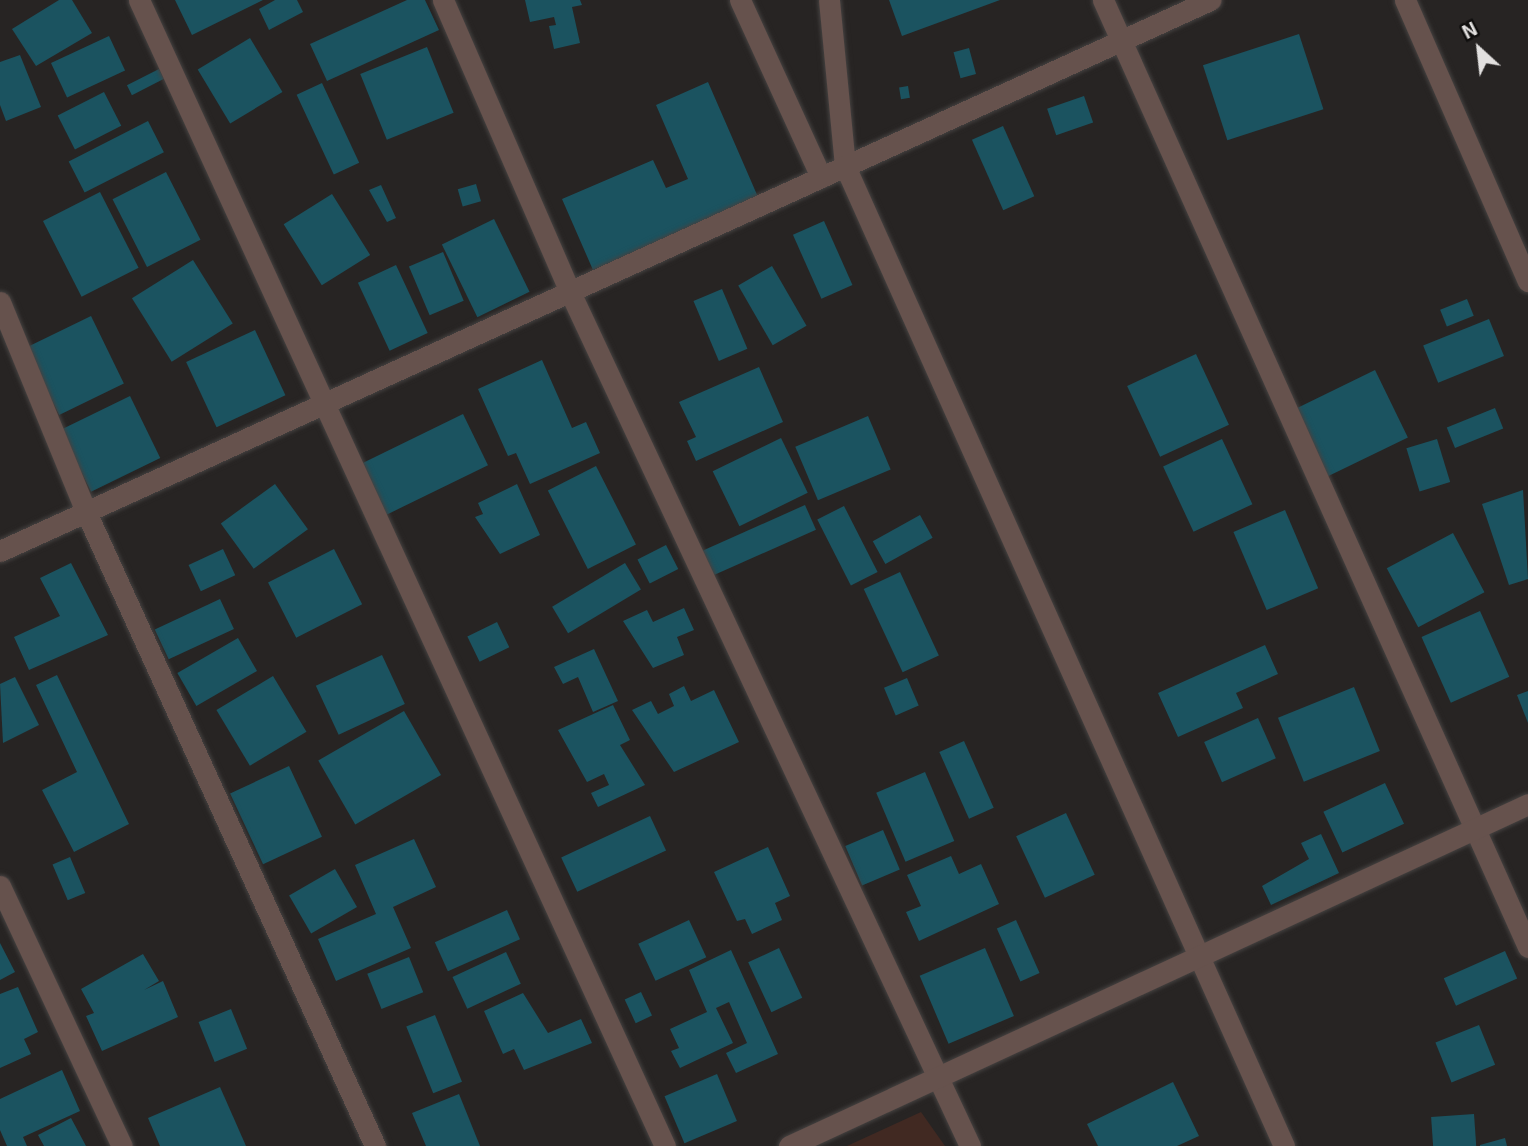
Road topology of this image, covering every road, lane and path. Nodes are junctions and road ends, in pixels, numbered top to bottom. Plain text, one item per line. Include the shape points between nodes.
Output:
1 (139, 0) edge
2 (443, 0) edge
3 (740, 0) edge
4 (830, 0) edge
5 (1103, 0) edge
6 (1210, 0) edge
7 (1405, 0) edge
8 (1121, 41) junction
9 (845, 166) junction
10 (821, 177) junction
11 (1528, 281) edge
12 (570, 292) junction
13 (0, 302) edge
14 (324, 404) junction
15 (86, 512) junction
16 (0, 551) edge
17 (1528, 804) edge
18 (1475, 828) junction
19 (0, 886) edge
20 (1528, 947) edge
21 (1198, 956) junction
22 (939, 1076) junction
23 (122, 1146) edge
24 (375, 1146) edge
25 (665, 1146) edge
26 (789, 1146) edge
27 (970, 1146) edge
28 (1284, 1146) edge

1 - 14 street
2 - 12 street
3 - 10 street
4 - 9 street
5 - 8 street
6 - 8 street
7 - 11 street
8 - 9 street
8 - 18 street
9 - 10 street
9 - 21 street
10 - 12 street
12 - 14 street
12 - 22 street
13 - 15 street
14 - 15 street
14 - 25 street
15 - 16 street
15 - 24 street
17 - 18 street
18 - 20 street
18 - 21 street
19 - 23 street
21 - 22 street
21 - 28 street
22 - 26 street
22 - 27 street

